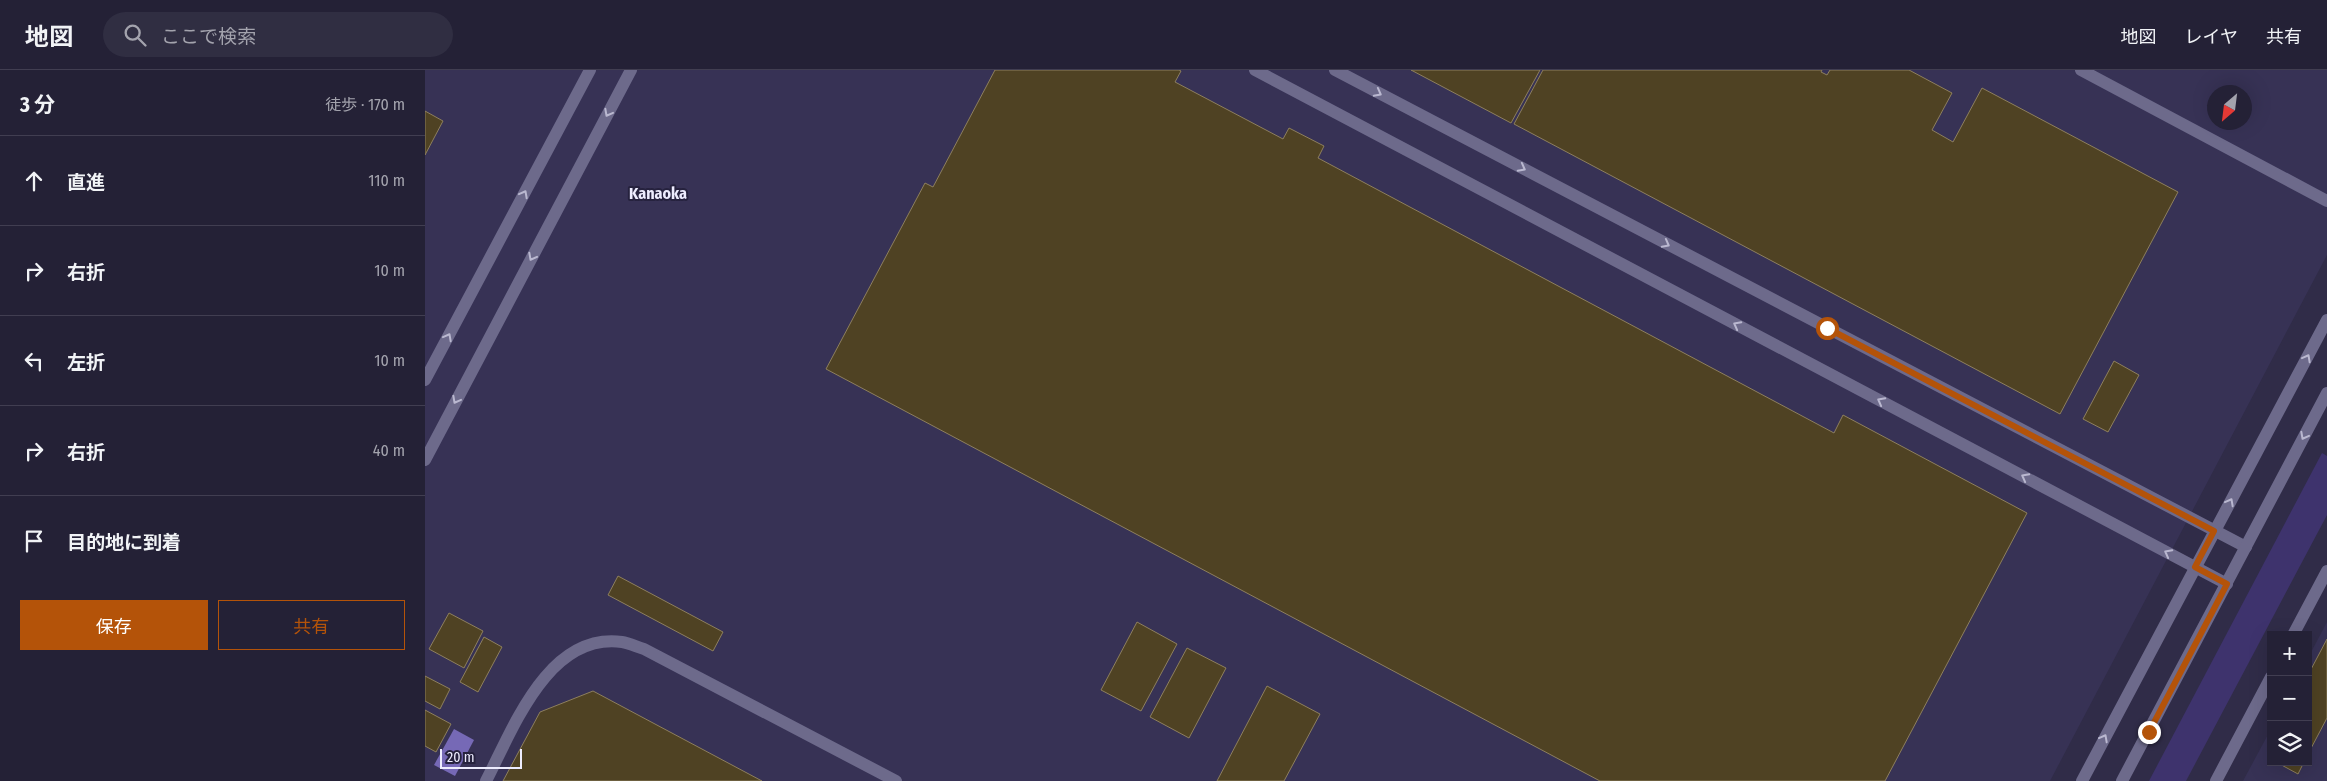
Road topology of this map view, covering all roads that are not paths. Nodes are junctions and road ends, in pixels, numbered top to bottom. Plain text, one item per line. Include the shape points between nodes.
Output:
1 (631, 70) edge
2 (1255, 70) edge
3 (1335, 70) edge
4 (2081, 70) edge
5 (588, 71) edge
6 (2327, 201) edge
7 (2327, 320) edge
8 (425, 380) edge
9 (2327, 393) edge
10 (425, 460) edge
11 (2214, 531) junction
12 (2246, 548) junction
13 (2195, 567) junction
14 (2327, 571) edge
15 (2227, 584) junction
16 (2295, 631) edge
17 (2267, 685) edge
18 (486, 781) edge
19 (895, 781) edge
20 (2082, 781) edge
21 (2123, 781) edge
22 (2216, 781) edge

1 -> 10 street
13 -> 2 street
3 -> 11 street
4 - 6 street
8 -> 5 street
11 -> 7 street
9 -> 12 street
11 - 12 street
11 - 13 street
12 - 15 street
13 - 15 street
20 -> 13 street
14 - 16 street
15 - 21 street
17 - 22 street
18 - 19 street via 544,677 567,656 592,644 621,642 644,649

